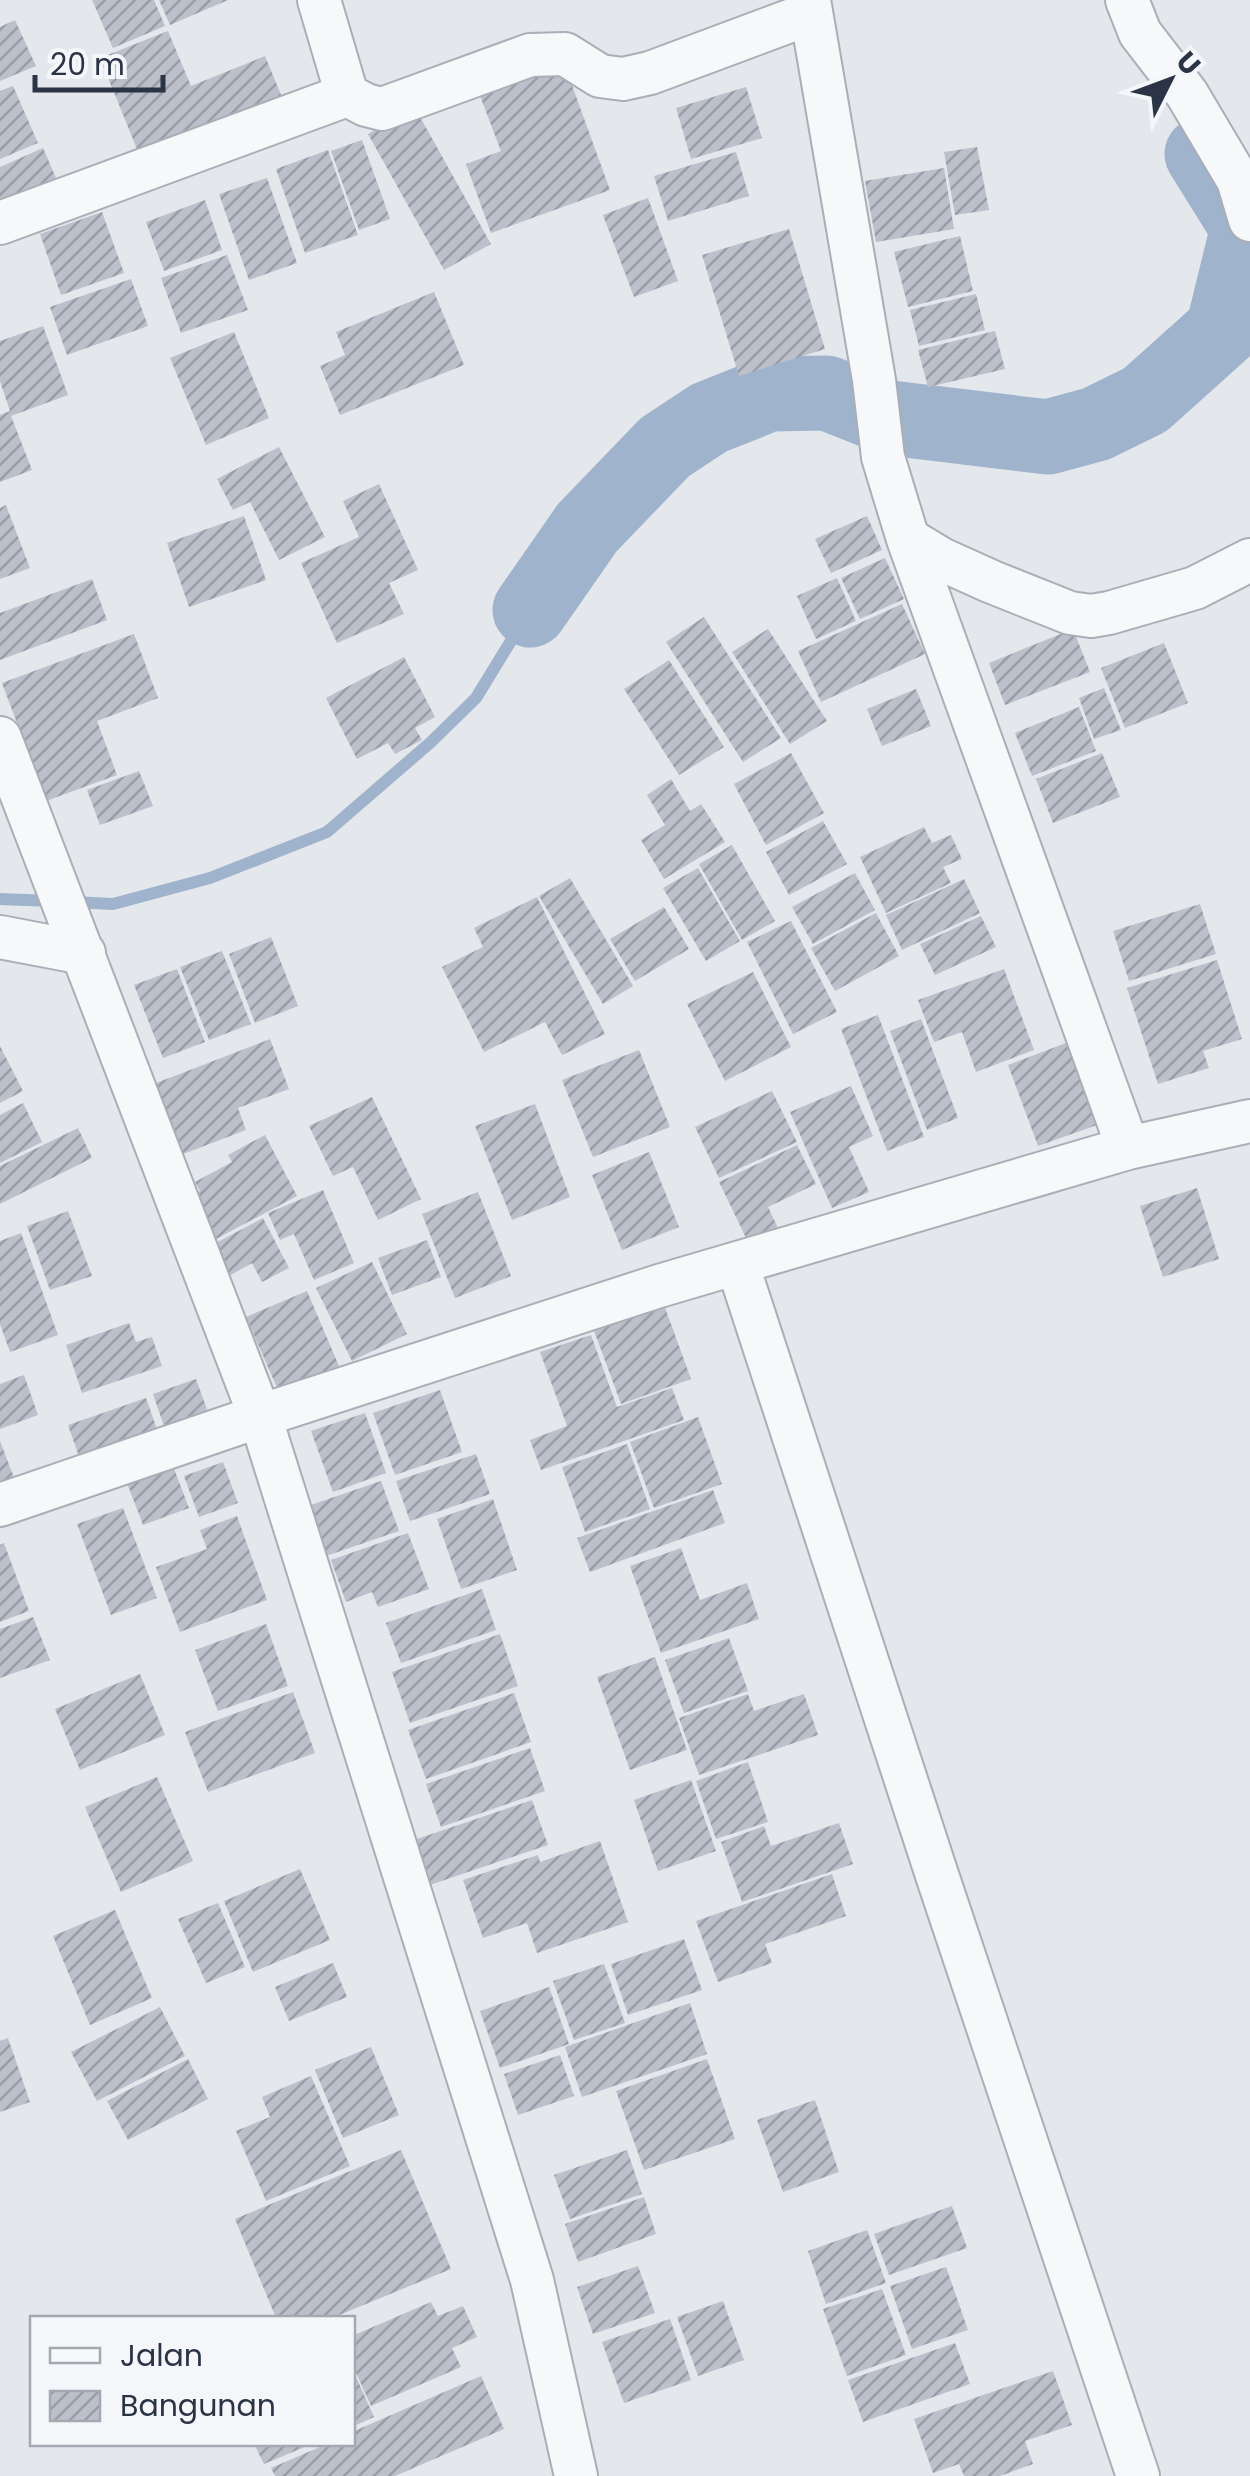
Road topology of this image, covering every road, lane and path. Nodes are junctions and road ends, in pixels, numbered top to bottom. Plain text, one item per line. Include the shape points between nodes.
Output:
1 (319, 0) edge
2 (1127, 0) edge
3 (810, 7) edge
4 (348, 96) junction
5 (1250, 220) edge
6 (0, 223) edge
7 (908, 539) junction
8 (1250, 560) edge
9 (0, 738) edge
10 (0, 936) edge
11 (80, 944) junction
12 (1250, 1121) edge
13 (1128, 1148) junction
14 (737, 1262) junction
15 (260, 1416) junction
16 (0, 1506) edge
17 (576, 2476) edge
18 (1138, 2476) edge

1 - 4 street
2 - 5 street via 1140,33 1187,94 1238,180
3 - 4 street via 623,79 549,53 382,109
3 - 7 street via 883,457
4 - 6 street
7 - 8 street via 992,582 1090,616 1195,588
7 - 13 street
9 - 11 street
10 - 11 street
11 - 15 street
12 - 13 street
13 - 14 street
14 - 15 street
14 - 18 street
15 - 16 street
15 - 17 street via 532,2280

